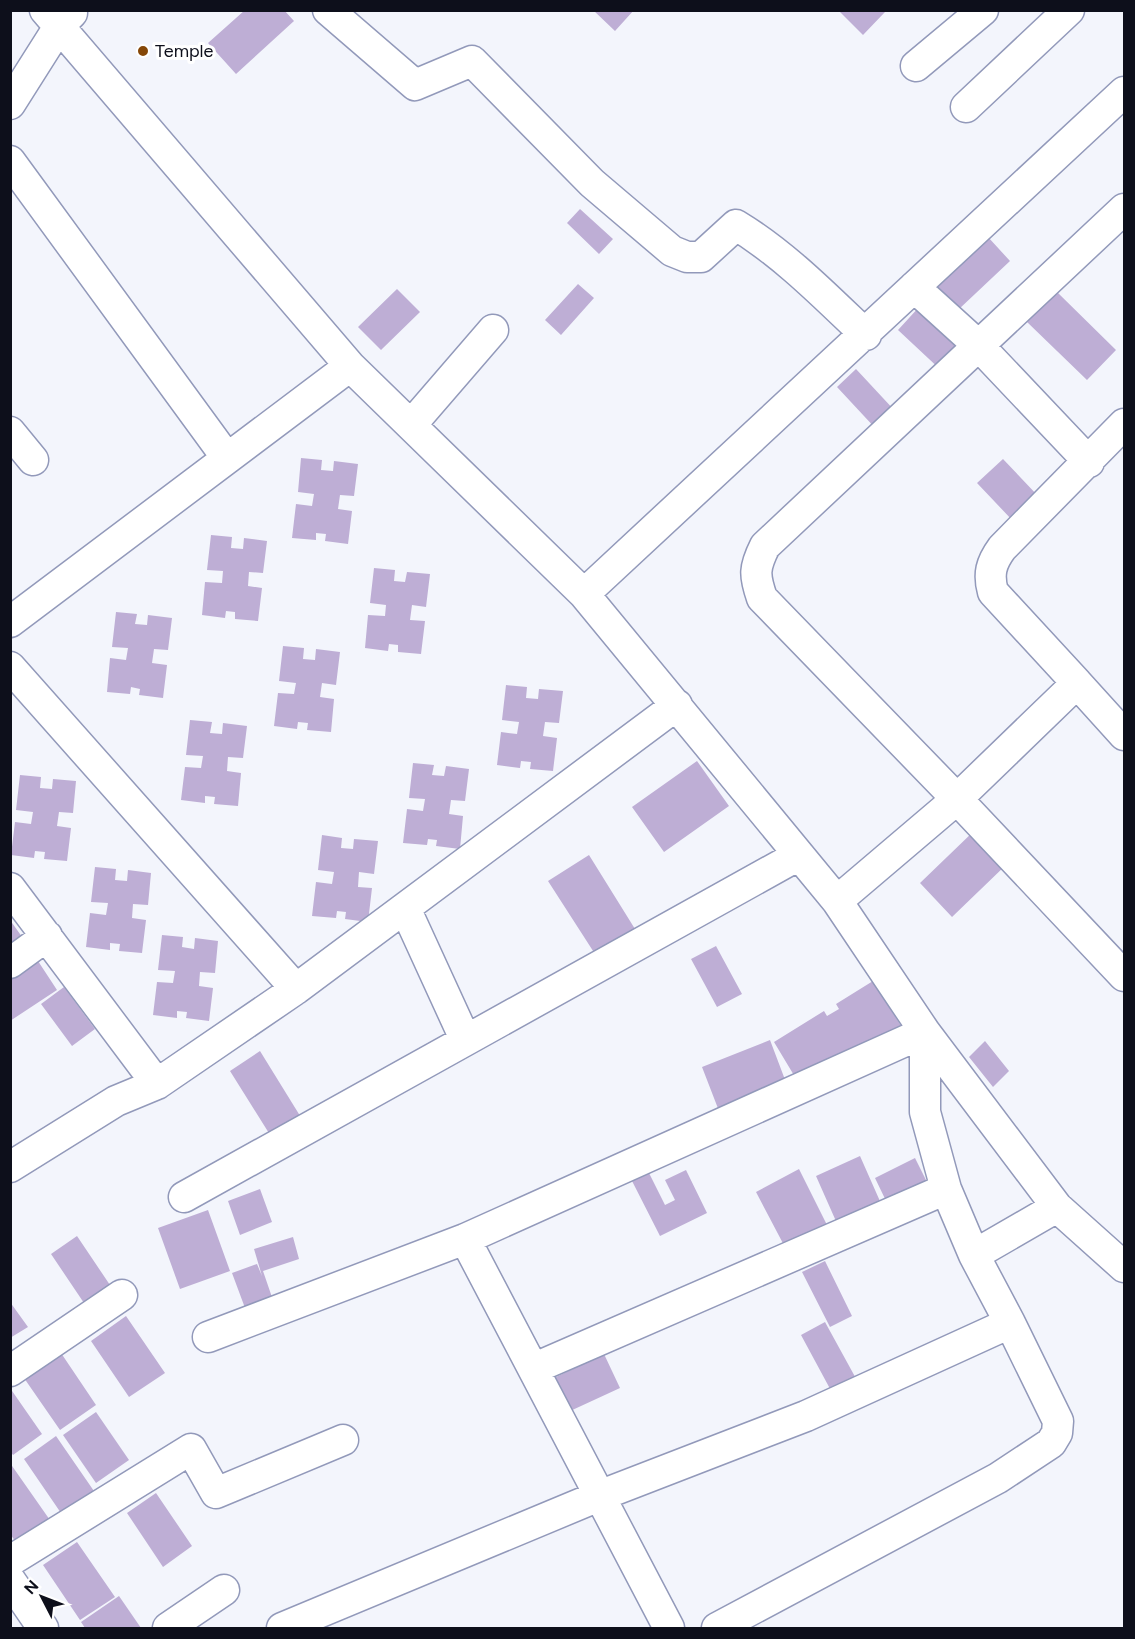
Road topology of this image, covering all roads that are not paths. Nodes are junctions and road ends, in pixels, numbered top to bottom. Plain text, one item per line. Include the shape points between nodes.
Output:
1 (328, 10) edge
2 (983, 10) edge
3 (1069, 10) edge
4 (60, 15) edge
5 (916, 66) dead end
6 (1125, 92) edge
7 (10, 104) edge
8 (966, 107) dead end
9 (10, 161) edge
10 (1125, 209) edge
11 (914, 287) junction
12 (493, 330) dead end
13 (866, 335) junction
14 (979, 346) junction
15 (350, 366) junction
16 (1125, 424) edge
17 (411, 425) junction
18 (10, 432) edge
19 (227, 458) junction
20 (33, 460) dead end
21 (1089, 462) junction
22 (584, 594) junction
23 (10, 622) edge
24 (10, 667) edge
25 (1077, 683) junction
26 (677, 705) junction
27 (1125, 735) edge
28 (957, 798) junction
29 (799, 855) junction
30 (10, 888) edge
31 (837, 901) junction
32 (405, 908) junction
33 (47, 936) junction
34 (10, 963) edge
35 (1125, 976) edge
36 (296, 989) junction
37 (925, 1032) junction
38 (465, 1039) junction
39 (157, 1084) junction
40 (10, 1167) edge
41 (946, 1189) junction
42 (184, 1197) dead end
43 (1057, 1207) junction
44 (465, 1239) junction
45 (974, 1255) junction
46 (1125, 1267) edge
47 (122, 1295) dead end
48 (1010, 1323) junction
49 (208, 1337) dead end
50 (535, 1368) junction
51 (10, 1371) edge
52 (344, 1440) dead end
53 (599, 1496) junction
54 (10, 1561) edge
55 (10, 1580) edge
56 (224, 1590) dead end
57 (767, 1617) edge
58 (42, 1629) edge
59 (168, 1629) edge
60 (282, 1629) edge
61 (669, 1629) edge
62 (717, 1629) edge

1 - 13 street via 415,85 472,61 592,183 672,251 701,257 736,225 800,273
2 - 5 street
3 - 8 street
4 - 7 street
4 - 15 street
6 - 11 street
9 - 19 street
10 - 14 street
11 - 13 street
11 - 14 street
12 - 17 street
13 - 22 street
14 - 21 street
14 - 28 street via 765,546 755,565 762,598
15 - 17 street
15 - 19 street
16 - 21 street
17 - 22 street
18 - 20 street
19 - 23 street
21 - 25 street via 1002,548 992,562 989,578 993,592
22 - 26 street
24 - 36 street
25 - 27 street
25 - 28 street
26 - 29 street
26 - 32 street
28 - 31 street
28 - 35 street
29 - 31 street
29 - 38 street
30 - 33 street
31 - 37 street
32 - 36 street
32 - 38 street
33 - 34 street
33 - 39 street
36 - 39 street
37 - 41 street via 925,1112
37 - 43 street
37 - 44 street
38 - 42 street
39 - 40 street via 116,1101
41 - 45 street
41 - 50 street
43 - 45 street
43 - 46 street
44 - 49 street
44 - 50 street
45 - 48 street
47 - 51 street
48 - 53 street via 806,1416
48 - 57 street via 1058,1421 1051,1443
50 - 53 street
52 - 54 street via 216,1493 191,1449
53 - 60 street
53 - 61 street
55 - 58 street
56 - 59 street
57 - 62 street

